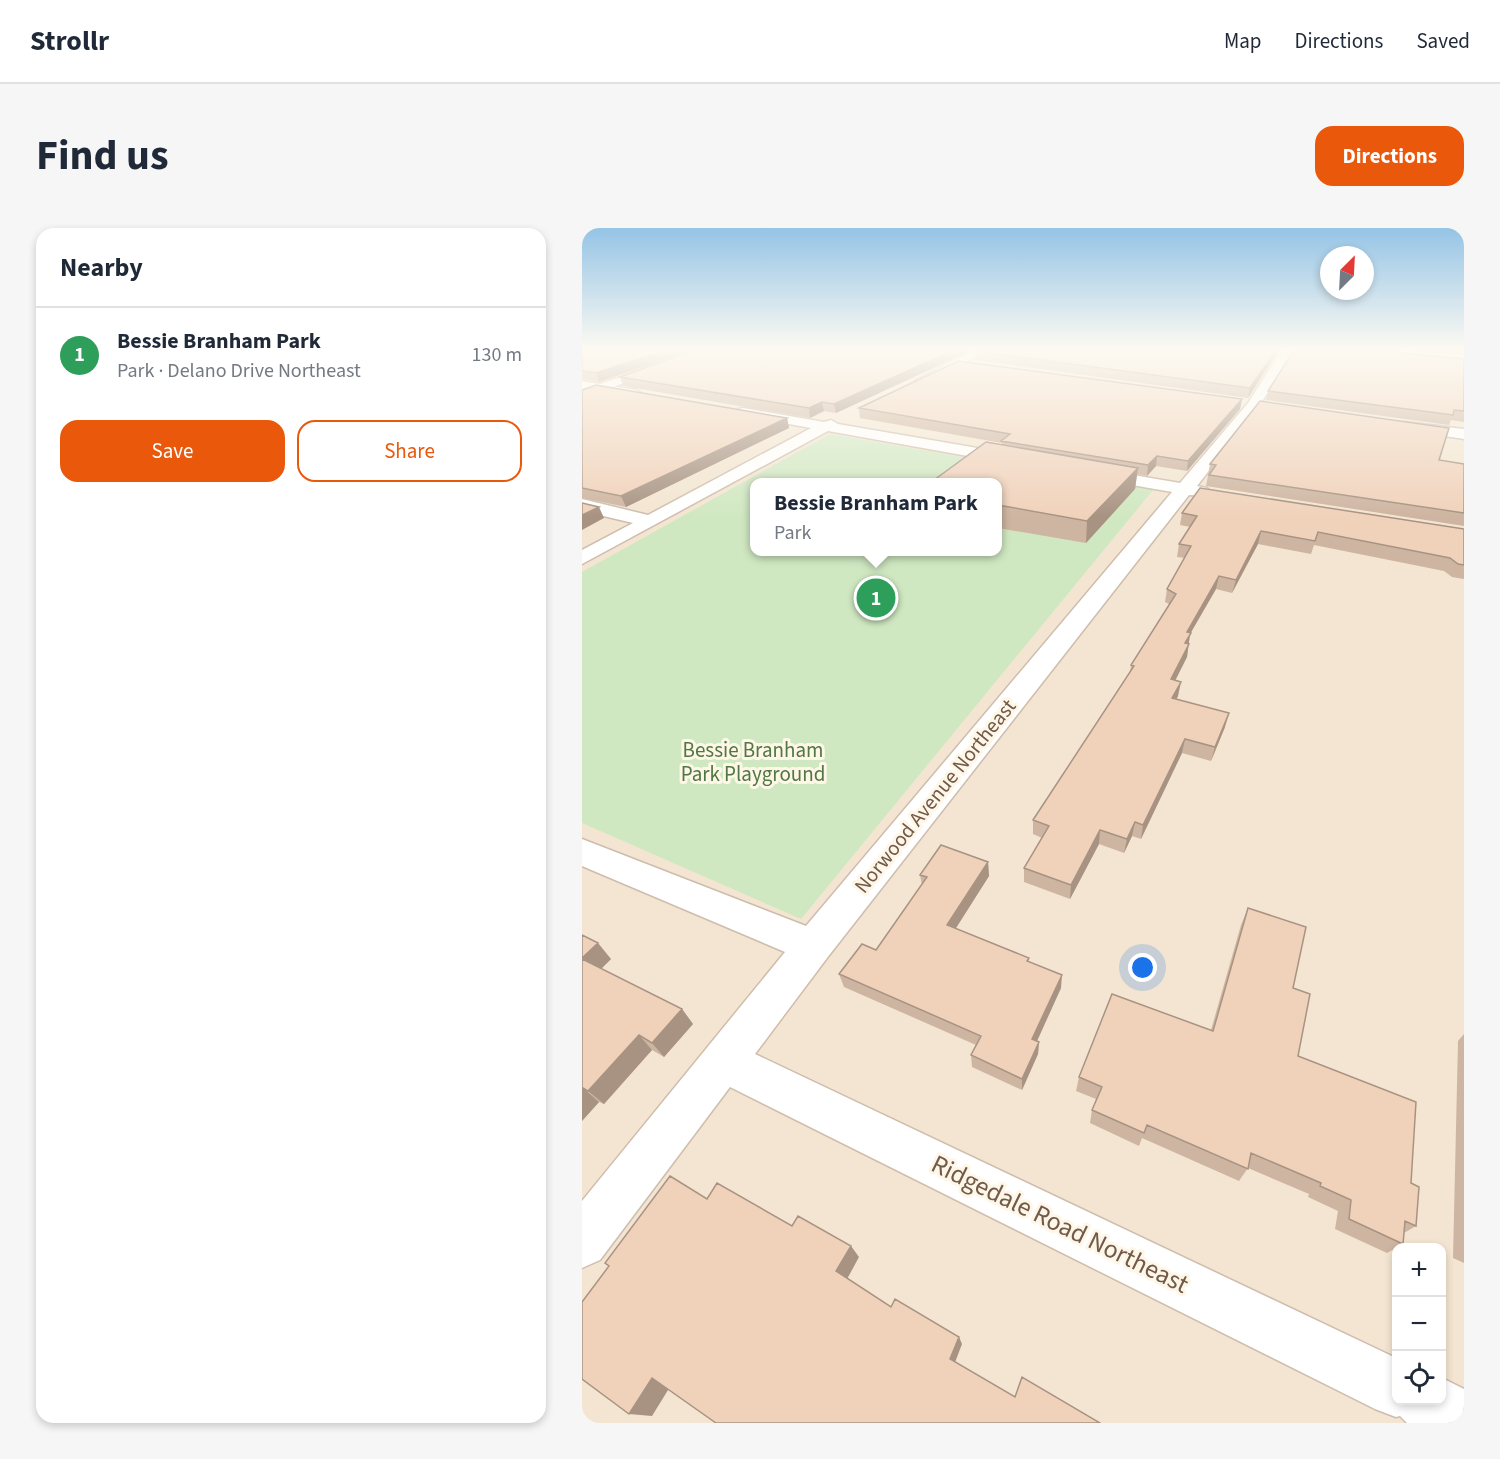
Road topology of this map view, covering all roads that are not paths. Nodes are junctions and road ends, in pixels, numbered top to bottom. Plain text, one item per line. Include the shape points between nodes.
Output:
1 (1254, 406) edge
2 (726, 409) edge
3 (845, 417) edge
4 (1394, 424) edge
5 (826, 426) junction
6 (1463, 436) edge
7 (1036, 463) edge
8 (1070, 470) edge
9 (1184, 490) junction
10 (1217, 495) edge
11 (582, 505) edge
12 (651, 521) junction
13 (582, 558) edge
14 (582, 852) edge
15 (813, 946) junction
16 (723, 1061) junction
17 (582, 1242) edge
18 (1392, 1386) edge
19 (1432, 1405) edge
20 (1464, 1420) edge

1 - 9 street, Norwood Avenue Northeast
2 - 5 street
3 - 5 street
4 - 6 street
5 - 7 street
5 - 12 street
8 - 9 street
9 - 10 street
9 - 15 street, Norwood Avenue Northeast
11 - 12 street
12 - 13 street
14 - 15 street
15 - 16 street, Norwood Avenue Northeast
16 - 17 street, Norwood Avenue Northeast
16 - 18 street, Ridgedale Road Northeast
19 - 20 street

